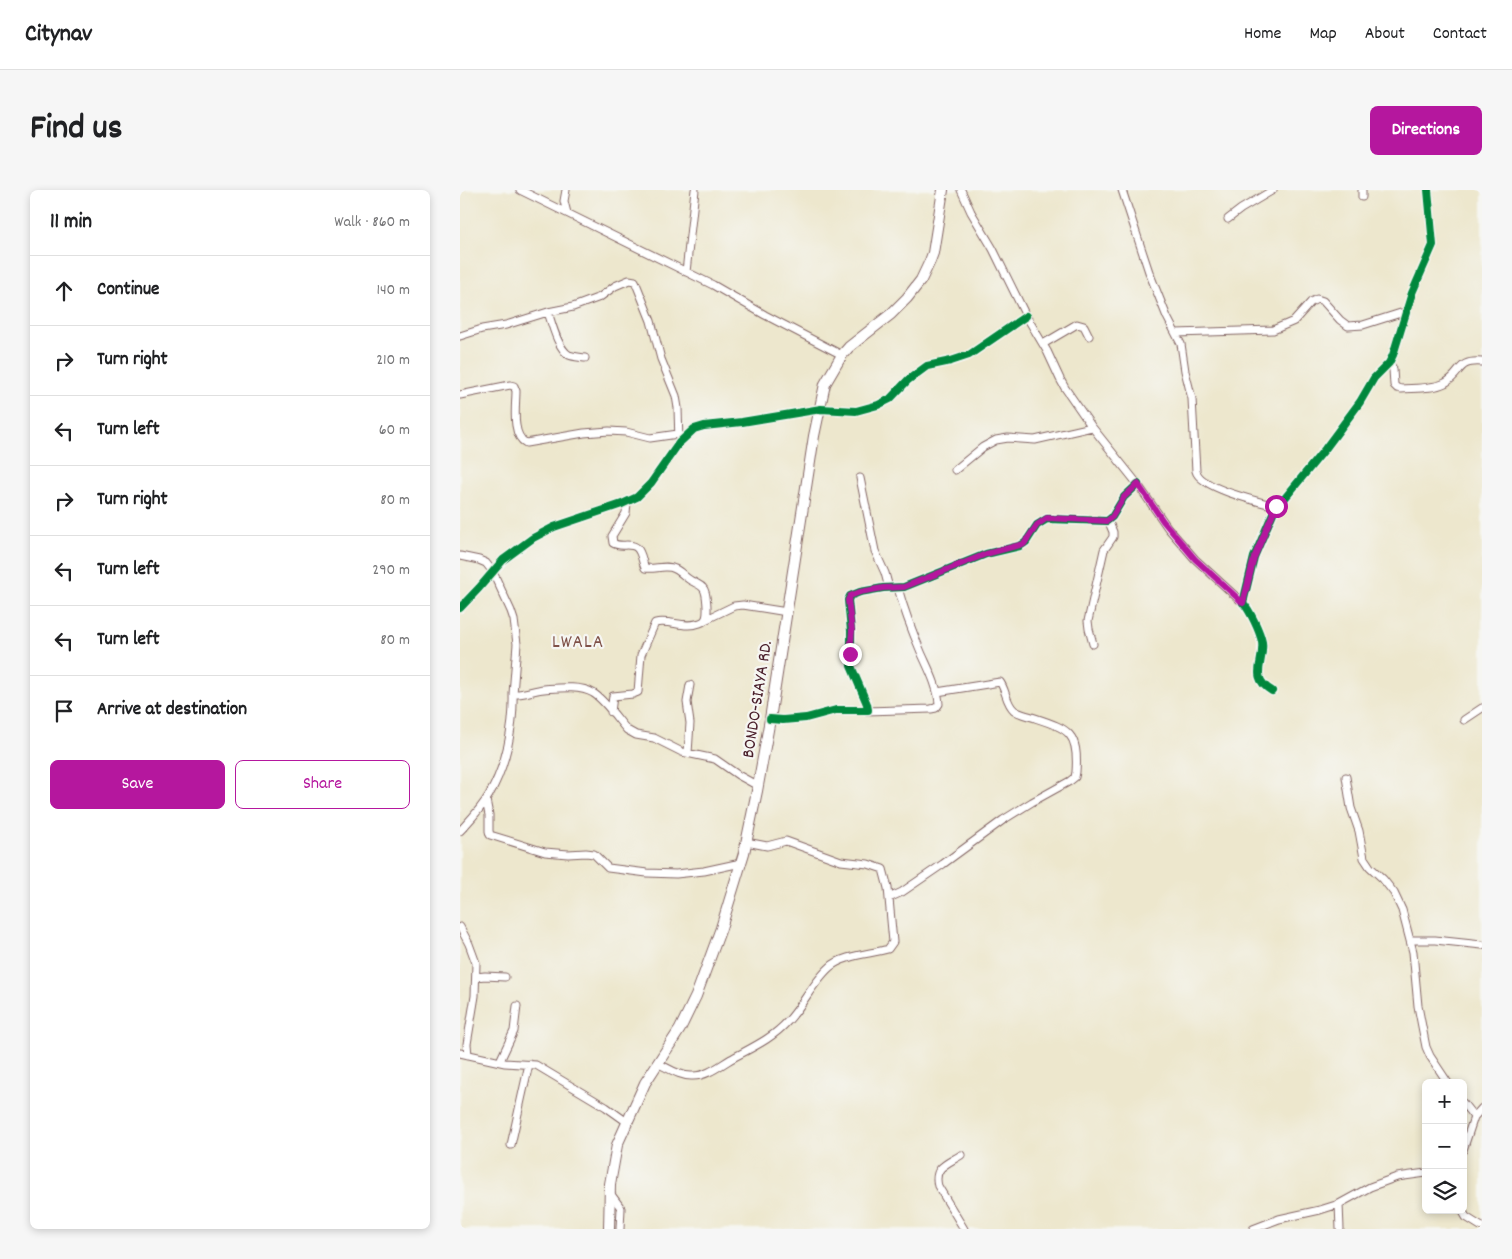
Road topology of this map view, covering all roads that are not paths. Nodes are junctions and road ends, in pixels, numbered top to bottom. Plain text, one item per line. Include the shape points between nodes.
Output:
1 (520, 190) edge
2 (566, 190) edge
3 (695, 190) edge
4 (942, 190) edge
5 (961, 190) edge
6 (1122, 190) edge
7 (1273, 190) edge
8 (1428, 190) edge
9 (567, 213) junction
10 (1228, 219) dead end
11 (686, 272) junction
12 (1407, 311) junction
13 (548, 312) junction
14 (1026, 316) junction
15 (1176, 333) junction
16 (460, 336) edge
17 (1089, 336) dead end
18 (1043, 344) junction
19 (842, 354) junction
20 (585, 358) dead end
21 (1389, 362) junction
22 (1482, 362) edge
23 (460, 395) edge
24 (821, 409) junction
25 (1092, 427) junction
26 (678, 434) junction
27 (679, 443) junction
28 (955, 470) dead end
29 (860, 478) dead end
30 (1138, 484) junction
31 (627, 502) junction
32 (1276, 506) junction
33 (1108, 520) junction
34 (460, 556) edge
35 (493, 572) junction
36 (889, 588) junction
37 (898, 588) junction
38 (1243, 603) junction
39 (460, 608) edge
40 (787, 612) junction
41 (705, 620) junction
42 (1093, 644) dead end
43 (690, 685) dead end
44 (1272, 691) dead end
45 (937, 692) junction
46 (513, 694) junction
47 (1482, 708) edge
48 (867, 711) junction
49 (611, 712) junction
50 (770, 719) junction
51 (1464, 720) dead end
52 (688, 753) junction
53 (1346, 777) dead end
54 (758, 786) junction
55 (486, 800) junction
56 (460, 831) edge
57 (746, 842) junction
58 (741, 863) junction
59 (889, 898) junction
60 (460, 926) edge
61 (1410, 940) junction
62 (1482, 945) edge
63 (476, 977) junction
64 (505, 977) dead end
65 (517, 1006) dead end
66 (460, 1053) edge
67 (468, 1055) junction
68 (500, 1061) junction
69 (657, 1063) junction
70 (529, 1064) junction
71 (1445, 1079) edge
72 (1467, 1108) edge
73 (1482, 1108) edge
74 (1474, 1117) junction
75 (627, 1122) junction
76 (1467, 1138) edge
77 (511, 1145) dead end
78 (961, 1155) dead end
79 (1422, 1174) edge
80 (609, 1193) junction
81 (1339, 1204) junction
82 (1464, 1214) edge
83 (1482, 1227) edge
84 (609, 1229) edge
85 (620, 1229) edge
86 (964, 1229) edge
87 (1253, 1229) edge
88 (1340, 1229) edge

1 - 9 street
2 - 9 street
3 - 11 street
4 - 19 highway, BONDO-SIAYA RD. via 933,253 921,280 900,305
5 - 14 street
6 - 15 street via 1149,272
7 - 10 street
8 - 12 street via 1433,245
9 - 11 street
11 - 19 street
12 - 15 street via 1348,326 1317,299 1294,321 1273,330
12 - 21 street
13 - 16 street
13 - 20 street via 555,335 565,352
13 - 26 street via 580,305 600,297 615,286 635,280 676,396
14 - 18 street
14 - 24 street via 969,356 927,366 886,402 856,411
15 - 32 street via 1191,394 1197,476 1243,498
17 - 18 street via 1084,326 1078,324
18 - 25 street via 1060,379
19 - 24 highway, BONDO-SIAYA RD. via 825,384
21 - 22 street via 1394,385 1402,389 1440,385 1466,363
21 - 32 street via 1374,378 1325,449
23 - 26 street via 514,386 516,430 526,443 609,430 650,438
24 - 27 street via 698,428 690,431
24 - 40 highway, BONDO-SIAYA RD.
25 - 28 street via 1035,440 996,440
25 - 30 street
26 - 27 street
27 - 31 street via 646,489
29 - 36 street via 876,551
30 - 33 street
30 - 38 street via 1195,559
31 - 35 street via 546,531 510,554
31 - 41 street via 626,513 612,536 613,543 637,548 644,568 672,567 702,586 706,594
32 - 38 street via 1254,558
33 - 37 street via 1047,518 1037,525 1024,544 986,554
33 - 42 street via 1113,532 1104,550 1088,621
34 - 35 street via 481,560
35 - 39 street
35 - 46 street via 514,620
36 - 37 street
36 - 48 street via 860,592 848,600 852,631 850,666
37 - 45 street via 908,622
38 - 44 street via 1261,640 1260,680
40 - 41 street via 743,605
40 - 50 highway, BONDO-SIAYA RD.
41 - 49 street via 689,625 655,623 641,655 638,692 613,696
43 - 52 street
45 - 48 street via 939,704 936,708
45 - 59 street via 1000,682 1012,708 1065,729 1070,734 1075,746 1076,772 1070,781 1014,813
46 - 49 street via 566,688 583,690 595,694
46 - 55 street via 510,739
47 - 51 street
48 - 50 street via 836,710 806,718
49 - 52 street via 633,734 654,738
50 - 54 highway, BONDO-SIAYA RD.
52 - 54 street via 715,759
53 - 61 street via 1364,858 1394,893
54 - 57 highway, BONDO-SIAYA RD.
55 - 56 street
55 - 58 street via 490,835 545,852 591,853 608,868 689,874
57 - 58 highway, BONDO-SIAYA RD.
57 - 59 street via 767,846 786,841 841,861 880,867 885,872
58 - 69 highway, BONDO-SIAYA RD. via 700,986 684,1021
59 - 69 street via 890,946 830,967 788,1022 772,1036 699,1075 682,1074
60 - 63 street via 475,958
61 - 62 street
61 - 71 street via 1426,1046
63 - 64 street
63 - 67 street
65 - 68 street via 514,1031
66 - 67 street
67 - 68 street
68 - 70 street
69 - 75 highway, BONDO-SIAYA RD.
70 - 75 street via 541,1068
70 - 77 street
72 - 74 street
73 - 74 street
74 - 76 street
75 - 80 highway, BONDO-SIAYA RD. via 614,1157
78 - 86 street via 941,1167 936,1180
79 - 81 street via 1396,1177
80 - 84 highway, BONDO-SIAYA RD.
80 - 85 street via 621,1208
81 - 87 street via 1279,1218
81 - 88 street
82 - 83 street

